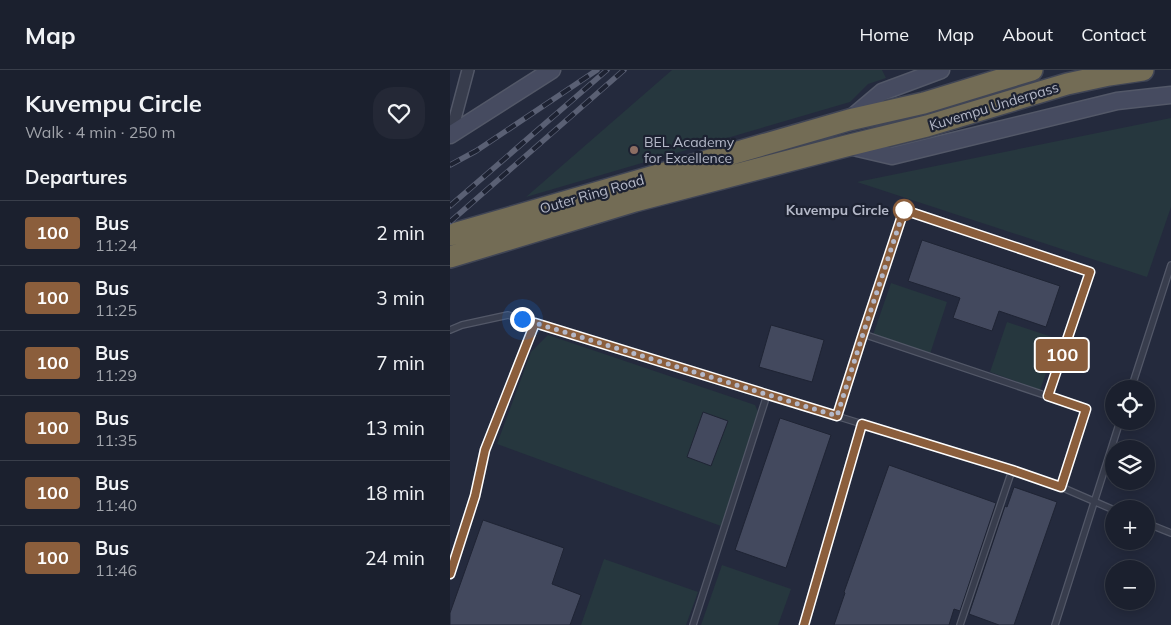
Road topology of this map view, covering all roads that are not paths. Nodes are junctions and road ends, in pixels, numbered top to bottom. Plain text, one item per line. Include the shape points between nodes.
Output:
1 (468, 70) edge
2 (552, 70) edge
3 (941, 70) edge
4 (1032, 70) edge
5 (1143, 70) edge
6 (1171, 95) edge
7 (849, 120) junction
8 (450, 134) edge
9 (846, 146) junction
10 (450, 234) edge
11 (450, 257) edge
12 (1171, 265) edge
13 (535, 323) junction
14 (450, 330) edge
15 (863, 334) junction
16 (1134, 380) edge
17 (767, 395) junction
18 (1048, 396) junction
19 (837, 416) junction
20 (862, 424) junction
21 (1117, 430) edge
22 (1012, 470) junction
23 (1061, 487) junction
24 (1094, 502) junction
25 (1105, 506) edge
26 (1155, 527) edge
27 (1171, 533) edge
28 (450, 574) edge
29 (693, 625) edge
30 (804, 625) edge
31 (960, 625) edge
32 (1055, 625) edge

1 - 8 street
2 - 8 street
3 - 7 street via 882,92
4 - 7 highway, Kuvempu Underpass via 924,103
5 - 9 highway, Kuvempu Underpass via 1067,84 927,126
6 - 9 street via 1117,101 892,156
7 - 10 highway, Outer Ring Road
9 - 11 highway, Outer Ring Road via 635,201
12 - 16 lane
13 - 14 lane via 508,315
13 - 17 lane
13 - 28 lane via 485,450 475,496
15 - 18 lane
15 - 18 lane via 904,210 923,216 1090,272
15 - 19 lane
17 - 19 lane
17 - 29 lane
18 - 23 lane via 1086,409
19 - 20 lane
20 - 22 lane
20 - 30 lane
21 - 24 lane
22 - 23 lane
22 - 31 lane
23 - 24 lane
24 - 25 lane
24 - 32 lane
26 - 27 lane

